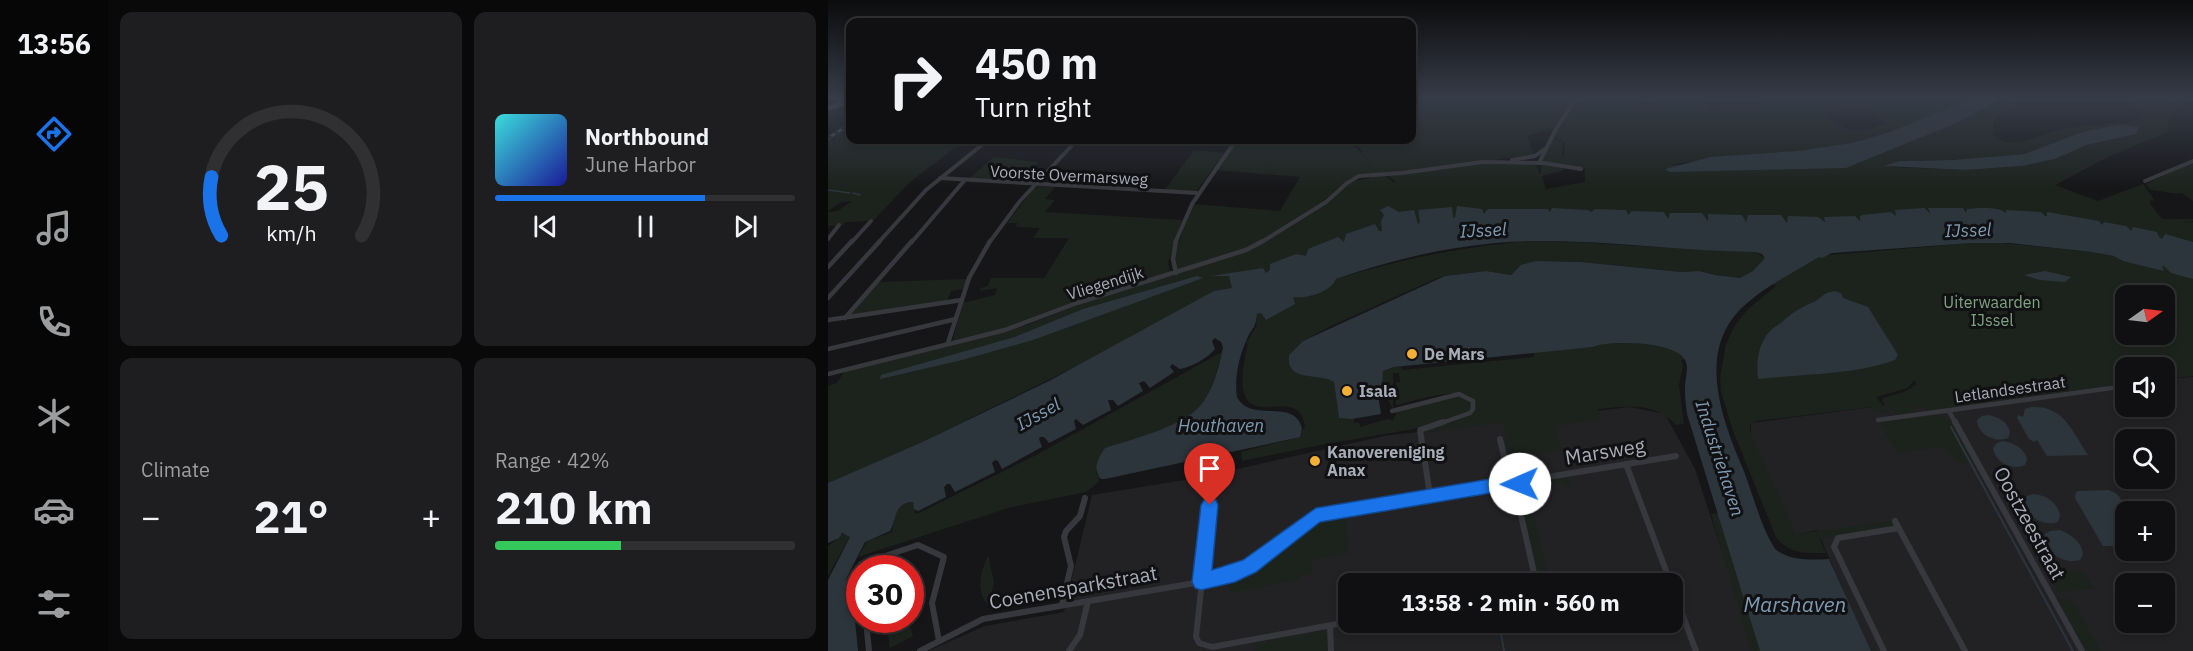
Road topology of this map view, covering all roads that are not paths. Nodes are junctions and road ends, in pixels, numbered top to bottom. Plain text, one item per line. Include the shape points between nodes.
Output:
1 (1556, 128) edge
2 (983, 144) edge
3 (1073, 144) edge
4 (1233, 144) edge
5 (1548, 147) junction
6 (2193, 161) edge
7 (1482, 162) junction
8 (1539, 163) junction
9 (1581, 169) dead end
10 (940, 178) junction
11 (964, 181) junction
12 (2145, 181) dead end
13 (1035, 184) junction
14 (1197, 193) junction
15 (871, 221) dead end
16 (839, 225) dead end
17 (828, 239) edge
18 (828, 267) edge
19 (1176, 273) junction
20 (828, 298) edge
21 (962, 300) junction
22 (845, 318) junction
23 (956, 319) junction
24 (828, 320) edge
25 (948, 343) junction
26 (828, 349) edge
27 (828, 374) edge
28 (2115, 388) edge
29 (1392, 411) dead end
30 (1949, 411) junction
31 (1878, 420) dead end
32 (1500, 439) dead end
33 (1676, 456) dead end
34 (1626, 464) junction
35 (1520, 481) junction
36 (1510, 482) junction
37 (1430, 495) junction
38 (1085, 498) dead end
39 (1210, 505) dead end
40 (1895, 521) dead end
41 (1899, 528) junction
42 (891, 555) edge
43 (1534, 573) edge
44 (1667, 573) edge
45 (1201, 582) junction
46 (1088, 601) junction
47 (1062, 605) junction
48 (1683, 615) edge
49 (1338, 624) edge
50 (1330, 626) junction
51 (867, 633) edge
52 (938, 639) junction
53 (868, 651) edge
54 (920, 651) edge
55 (1069, 651) edge
56 (1331, 651) edge
57 (1696, 651) edge
58 (1884, 651) edge
59 (1965, 651) edge
60 (2082, 651) edge

1 - 5 street
2 - 10 street
3 - 13 street
4 - 14 street
5 - 7 street via 1530,158
5 - 8 street
6 - 12 street
7 - 8 street
7 - 19 street, Vliegendijk via 1352,179 1326,202 1252,247
8 - 9 street
10 - 11 street, Voorste Overmarsweg
10 - 20 street
11 - 13 street, Voorste Overmarsweg
11 - 22 street
13 - 14 street, Voorste Overmarsweg
13 - 21 street via 979,258
14 - 19 street via 1172,258
15 - 18 street
16 - 17 street
19 - 25 street, Vliegendijk via 1005,330
21 - 22 street
21 - 23 street
22 - 24 street
23 - 25 street
23 - 26 street
25 - 27 street, Vliegendijk
28 - 30 street, Letlandsestraat
29 - 37 street via 1459,394 1473,401 1470,413 1420,430
30 - 31 street, Letlandsestraat
30 - 60 street, Oostzeestraat
32 - 36 street
33 - 34 street, Marsweg
34 - 35 street, Marsweg
34 - 44 street
35 - 36 street, Marsweg
35 - 43 street via 1518,502
36 - 37 street, Marsweg
37 - 45 street, Marsweg via 1316,515 1250,566
38 - 47 street via 1080,516 1065,533 1071,566
39 - 45 street
40 - 41 street
41 - 58 street via 1838,538 1834,547
41 - 59 street
42 - 52 street via 918,545 944,556 932,603
45 - 46 street, Coenensparkstraat
45 - 50 street via 1196,637 1204,646
46 - 47 street, Coenensparkstraat
46 - 55 street via 1080,635
47 - 52 street, Coenensparkstraat via 983,619
48 - 57 street
49 - 50 street
50 - 56 street
51 - 53 street
52 - 54 street, Coenensparkstraat

